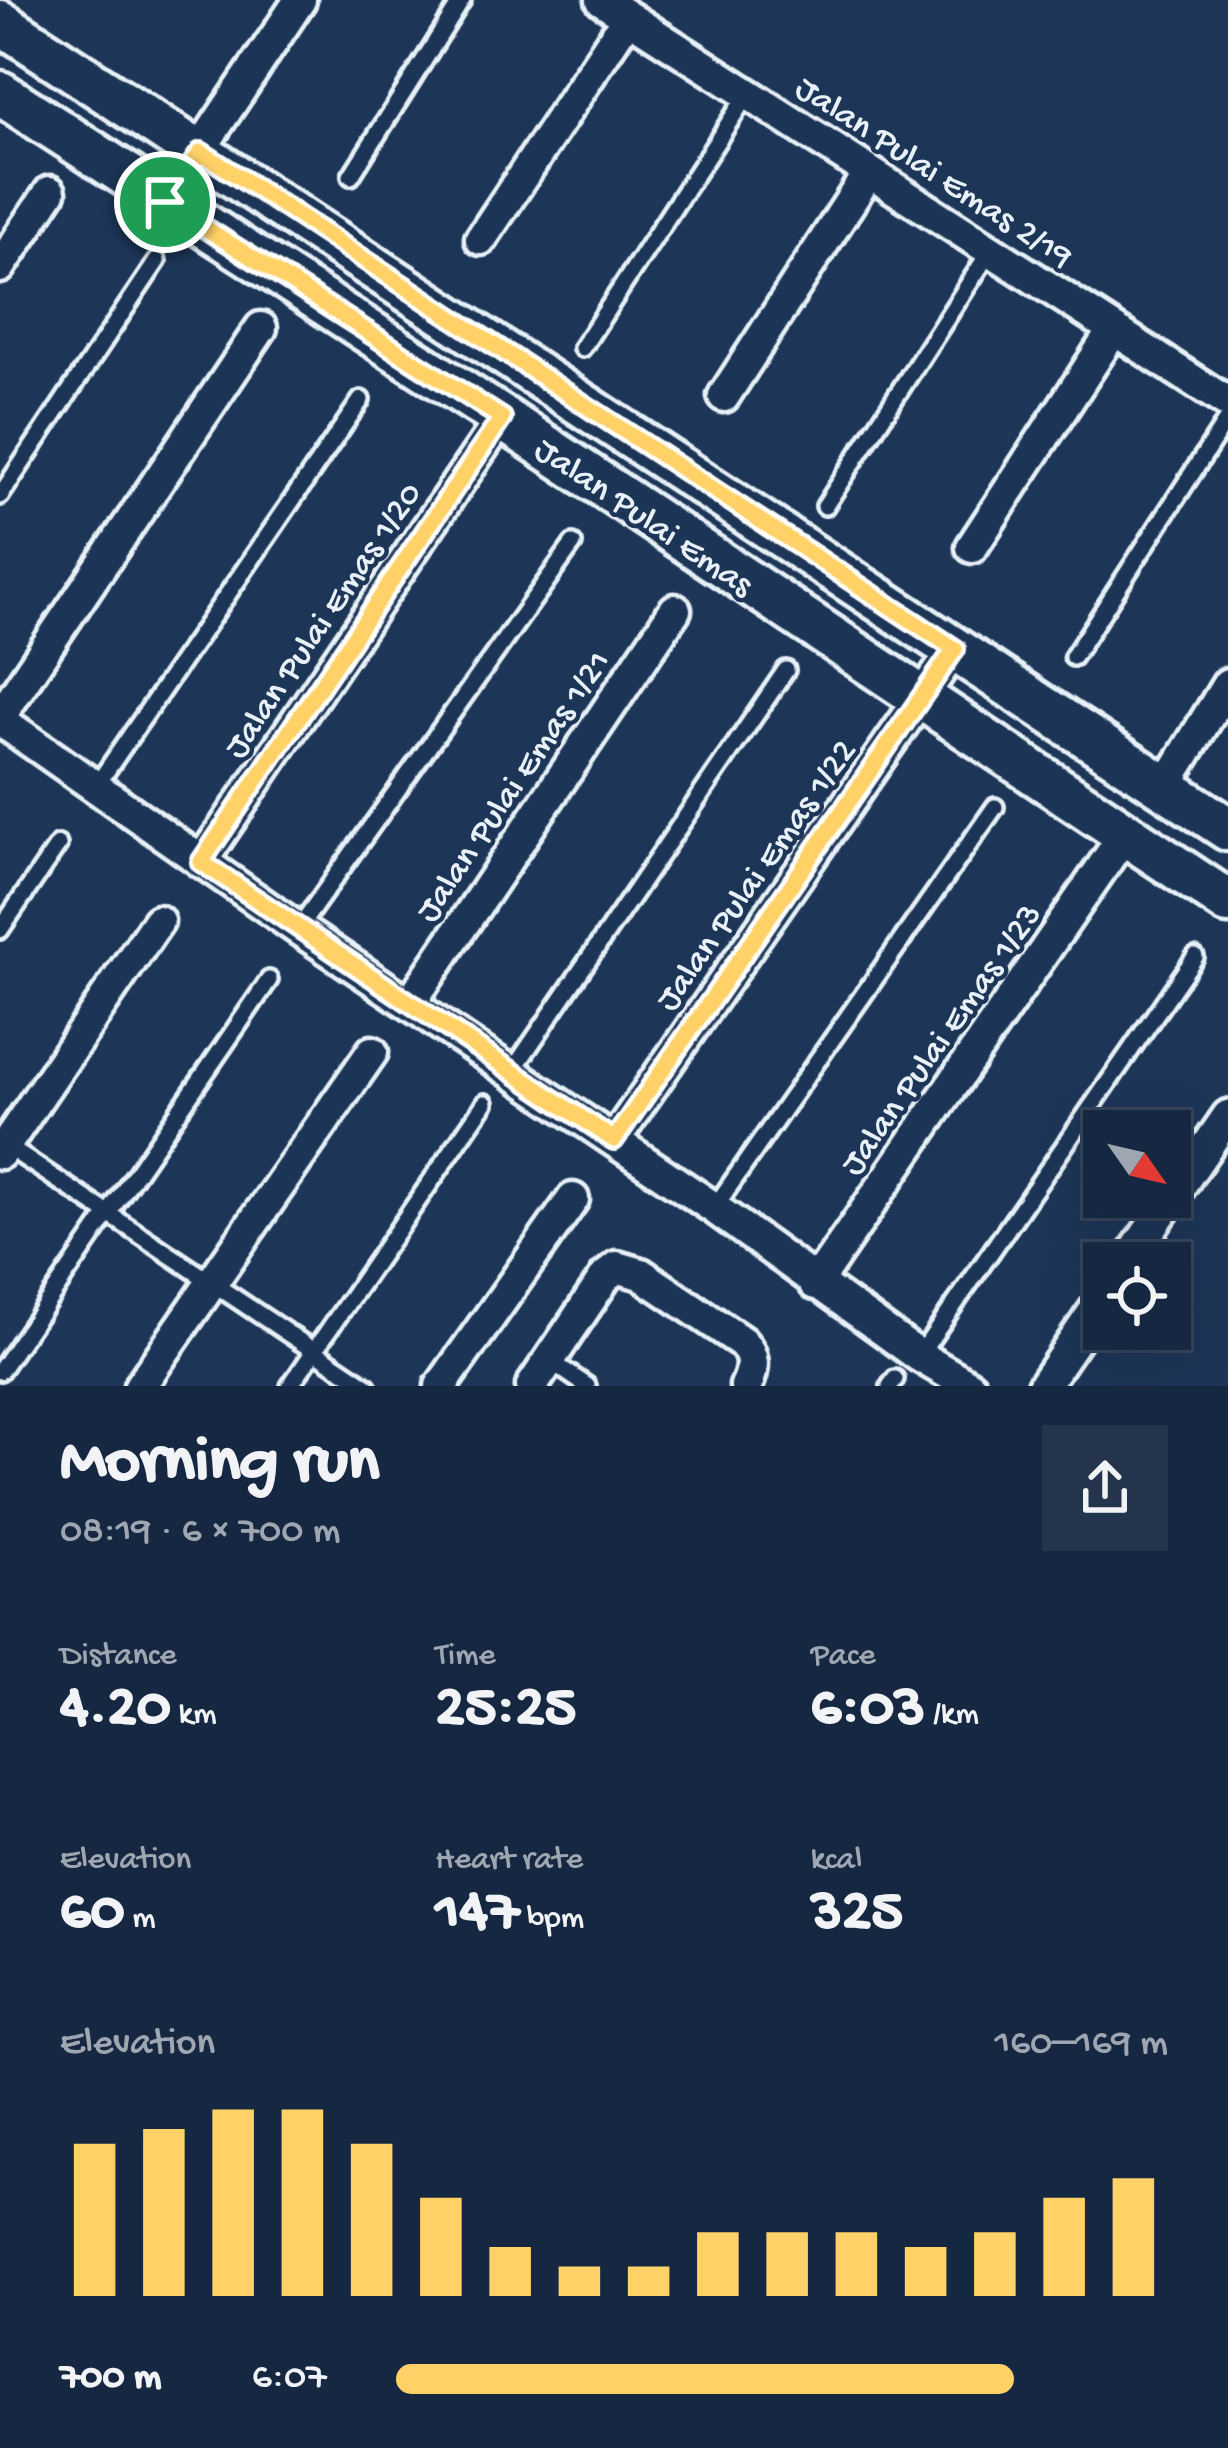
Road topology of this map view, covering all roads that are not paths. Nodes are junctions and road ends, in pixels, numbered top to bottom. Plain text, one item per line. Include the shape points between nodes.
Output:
1 (300, 0) edge
2 (462, 0) edge
3 (615, 8) edge
4 (0, 22) edge
5 (0, 93) edge
6 (746, 95) junction
7 (201, 152) junction
8 (868, 174) junction
9 (351, 176) dead end
10 (50, 192) dead end
11 (165, 202) junction
12 (481, 239) dead end
13 (992, 248) junction
14 (157, 261) dead end
15 (0, 267) edge
16 (261, 328) dead end
17 (1113, 331) junction
18 (583, 348) dead end
19 (724, 396) dead end
20 (361, 400) dead end
21 (1228, 403) edge
22 (502, 418) junction
23 (1228, 418) edge
24 (0, 496) edge
25 (825, 506) dead end
26 (573, 544) dead end
27 (972, 547) dead end
28 (675, 610) dead end
29 (955, 649) junction
30 (1073, 657) dead end
31 (786, 670) dead end
32 (1228, 684) edge
33 (923, 698) junction
34 (0, 718) edge
35 (96, 786) junction
36 (1165, 787) junction
37 (994, 807) dead end
38 (1228, 829) edge
39 (1125, 834) junction
40 (58, 845) dead end
41 (201, 862) junction
42 (1228, 902) edge
43 (158, 921) dead end
44 (298, 928) junction
45 (0, 930) edge
46 (1195, 957) dead end
47 (269, 980) dead end
48 (410, 1003) junction
49 (372, 1052) dead end
50 (511, 1073) junction
51 (484, 1103) dead end
52 (1228, 1116) edge
53 (614, 1140) junction
54 (2, 1147) edge
55 (573, 1199) dead end
56 (714, 1208) junction
57 (108, 1214) junction
58 (1141, 1242) edge
59 (209, 1282) junction
60 (815, 1284) junction
61 (1083, 1328) edge
62 (315, 1351) junction
63 (919, 1357) junction
64 (0, 1371) edge
65 (540, 1373) edge
66 (140, 1386) edge
67 (290, 1386) edge
68 (367, 1386) edge
69 (441, 1386) edge
70 (587, 1386) edge
71 (746, 1386) edge
72 (970, 1386) edge
73 (1043, 1386) edge

1 - 7 street
2 - 9 lane
3 - 6 street, Jalan Pulai Emas 2/19
3 - 12 street
4 - 7 street, Jalan Pulai Emas
5 - 11 street, Jalan Pulai Emas
6 - 8 street, Jalan Pulai Emas 2/19
6 - 18 lane
7 - 11 street
7 - 29 street, Jalan Pulai Emas
8 - 13 street, Jalan Pulai Emas 2/19
8 - 19 street
10 - 15 street
11 - 22 street, Jalan Pulai Emas
13 - 17 street, Jalan Pulai Emas 2/19
13 - 25 lane
14 - 24 lane
16 - 34 street
17 - 21 street, Jalan Pulai Emas 2/19
17 - 27 street
20 - 35 lane
22 - 33 street, Jalan Pulai Emas
22 - 41 street, Jalan Pulai Emas 1/20
23 - 30 lane
26 - 44 lane
28 - 48 street, Jalan Pulai Emas 1/21
29 - 33 street, Jalan Pulai Emas 1/22
29 - 36 street, Jalan Pulai Emas
31 - 50 lane
32 - 36 street
33 - 39 street, Jalan Pulai Emas
33 - 53 street, Jalan Pulai Emas 1/22
34 - 35 street
35 - 41 street
36 - 38 street, Jalan Pulai Emas
37 - 56 lane
39 - 42 street, Jalan Pulai Emas
39 - 60 street, Jalan Pulai Emas 1/23
40 - 45 lane
41 - 44 street
43 - 54 street
44 - 48 street
46 - 63 lane
47 - 57 lane
48 - 50 street
49 - 59 street
50 - 53 street
51 - 62 lane
52 - 58 street
53 - 56 street
54 - 57 lane
55 - 69 street
56 - 60 street
57 - 59 lane
57 - 64 lane
59 - 62 lane
59 - 66 street
60 - 63 street
61 - 73 street
62 - 67 lane
62 - 68 lane
63 - 72 street
65 - 70 lane
65 - 71 street via 617,1267 641,1274 742,1342 753,1364

